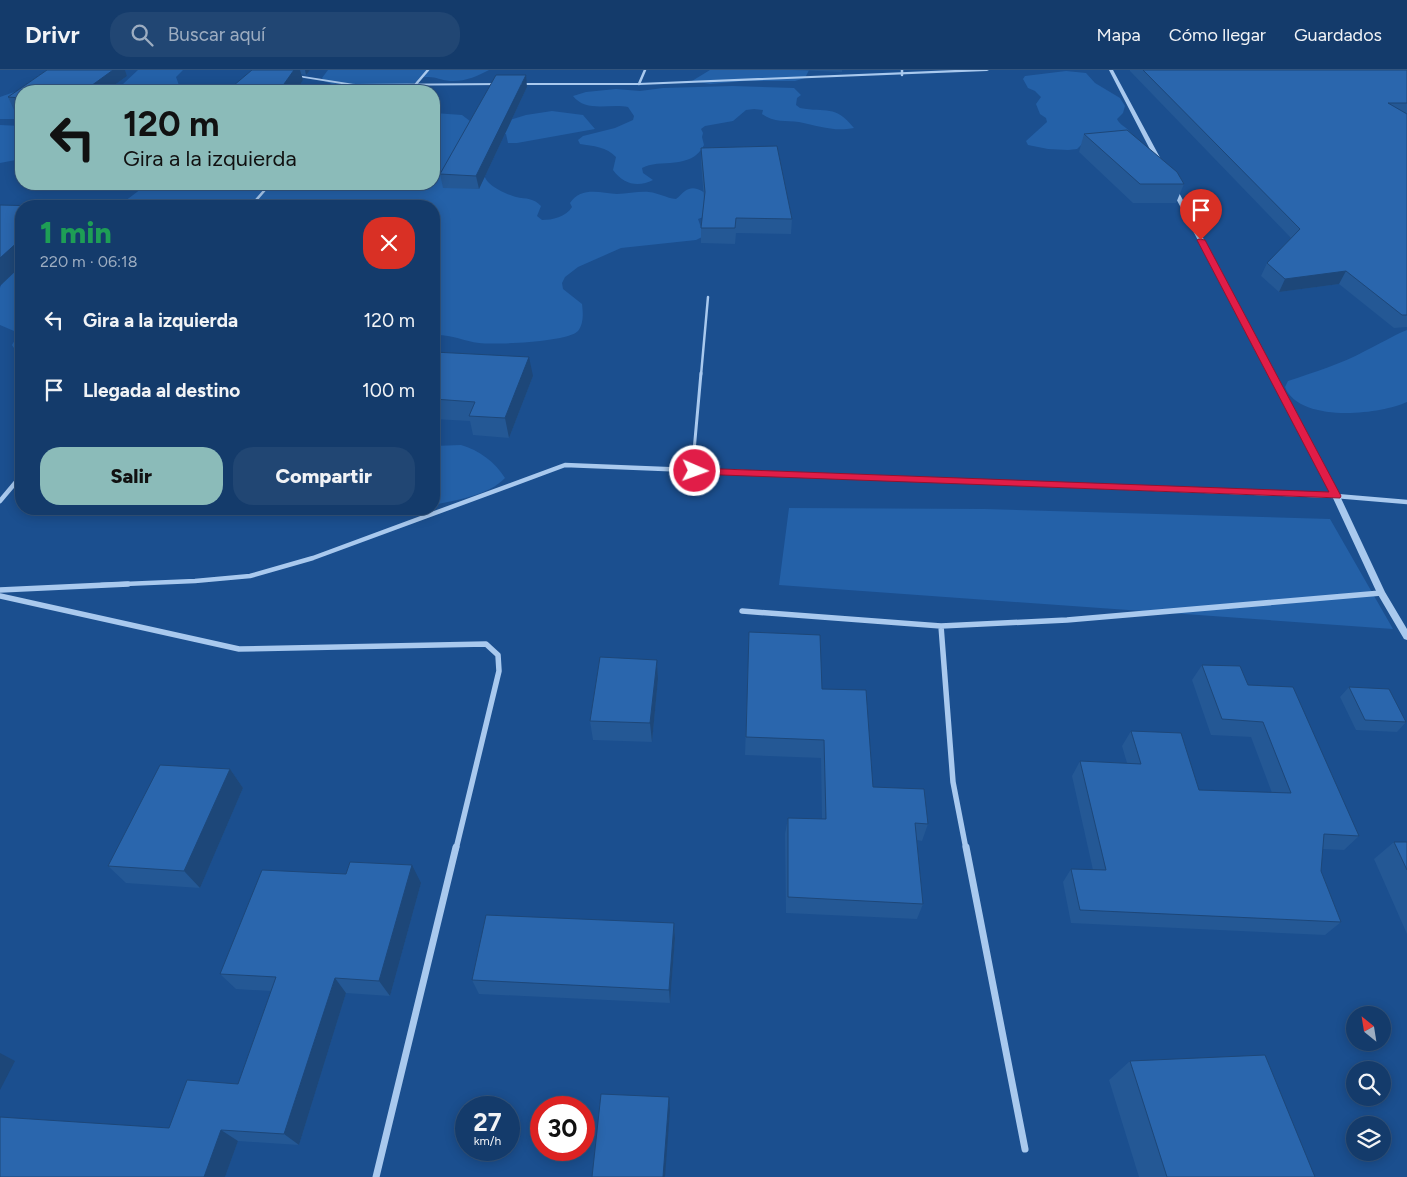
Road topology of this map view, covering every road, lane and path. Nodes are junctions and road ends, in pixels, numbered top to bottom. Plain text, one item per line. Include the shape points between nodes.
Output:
1 (428, 70) edge
2 (645, 70) edge
3 (987, 70) edge
4 (1111, 70) edge
5 (902, 72) edge
6 (282, 74) edge
7 (416, 84) junction
8 (639, 84) junction
9 (354, 85) joint
10 (1166, 174) edge
11 (1171, 183) edge
12 (265, 190) edge
13 (256, 200) edge
14 (708, 297) dead end
15 (695, 471) junction
16 (15, 483) edge
17 (1336, 496) junction
18 (0, 501) edge
19 (1407, 502) edge
20 (440, 511) edge
21 (430, 515) edge
22 (0, 590) edge
23 (1381, 593) junction
24 (0, 596) edge
25 (742, 611) dead end
26 (941, 626) junction
27 (1407, 637) edge
28 (1025, 1149) dead end
29 (376, 1177) edge

1 - 7 street
2 - 8 street
3 - 5 street
4 - 10 street
5 - 8 street
6 - 9 street
7 - 8 street
7 - 9 street
11 - 17 street
12 - 13 street
14 - 15 lane
15 - 17 street
15 - 20 street via 565,465
16 - 18 street
17 - 19 street
17 - 23 street
21 - 22 street via 313,558 250,576
23 - 26 street via 1067,620
23 - 27 street
24 - 29 street via 239,649 486,644 498,655 499,671
25 - 26 street
26 - 28 street via 953,782

